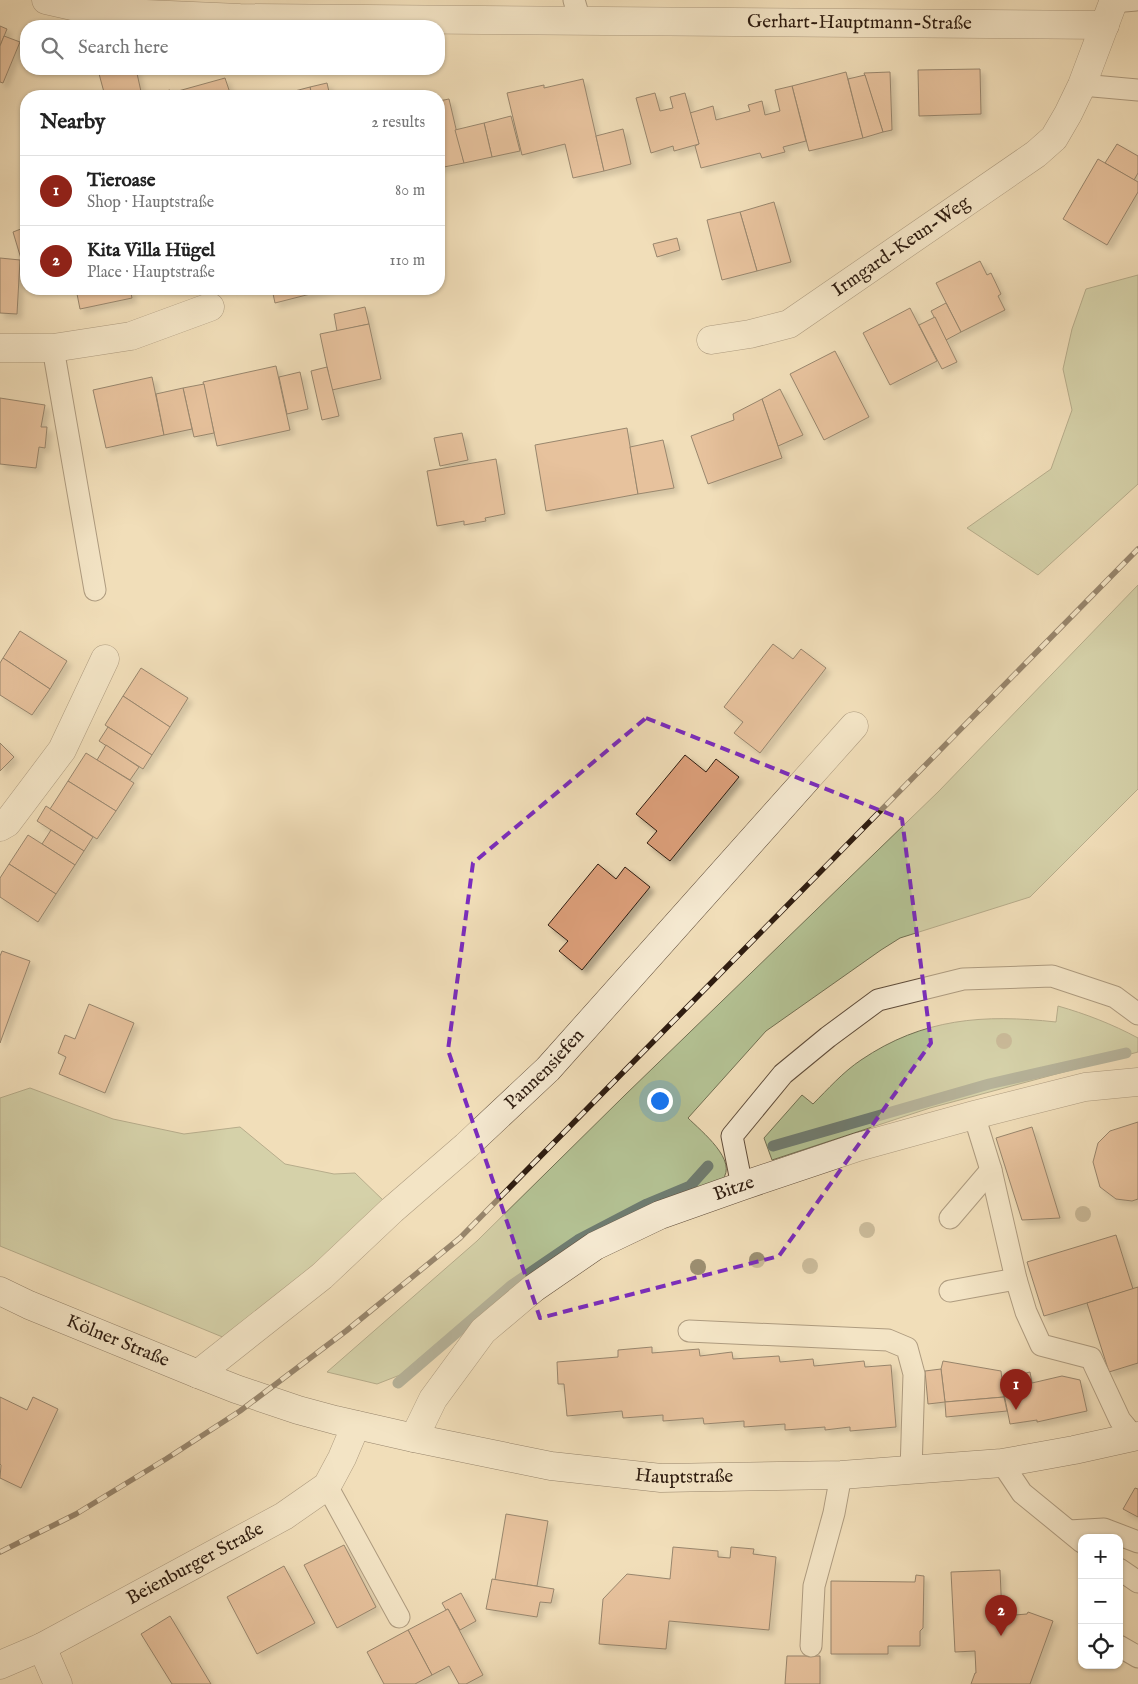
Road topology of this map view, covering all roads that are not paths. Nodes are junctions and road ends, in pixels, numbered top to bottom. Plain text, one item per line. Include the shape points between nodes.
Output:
1 (46, 0) edge
2 (1117, 7) edge
3 (577, 10) edge
4 (1082, 85) junction
5 (1138, 90) edge
6 (1068, 114) joint
7 (210, 307) dead end
8 (711, 340) dead end
9 (0, 348) edge
10 (52, 348) junction
11 (96, 590) dead end
12 (105, 659) dead end
13 (854, 726) dead end
14 (0, 827) edge
15 (1138, 1014) edge
16 (1138, 1082) edge
17 (974, 1115) junction
18 (991, 1170) junction
19 (742, 1186) junction
20 (950, 1218) dead end
21 (1016, 1279) junction
22 (0, 1291) edge
23 (950, 1291) dead end
24 (689, 1331) dead end
25 (198, 1374) junction
26 (236, 1389) joint
27 (356, 1425) junction
28 (1136, 1436) edge
29 (414, 1438) junction
30 (1002, 1463) junction
31 (911, 1471) junction
32 (841, 1475) junction
33 (327, 1486) junction
34 (1075, 1536) edge
35 (1138, 1542) edge
36 (1123, 1573) edge
37 (1138, 1582) edge
38 (400, 1617) dead end
39 (811, 1646) dead end
40 (42, 1647) junction
41 (1123, 1648) edge
42 (1138, 1657) edge
43 (0, 1665) edge
44 (58, 1684) edge

1 - 3 street, Gerhart-Hauptmann-Straße via 99,12 240,18
2 - 3 street, Gerhart-Hauptmann-Straße
2 - 4 street, Gerhart-Hauptmann-Straße
4 - 5 lane
4 - 6 street, Gerhart-Hauptmann-Straße
6 - 8 street, Irmgard-Keun-Weg via 1054,138 1036,154 789,324
7 - 10 street via 131,336
9 - 10 street
10 - 11 lane
12 - 14 street via 62,750 7,823
13 - 25 street, Pannensiefen via 548,1069 322,1276
15 - 19 lane via 1115,997 1052,976 963,980 878,1000 783,1074 732,1136
16 - 17 street, Bitze via 1086,1087
17 - 18 lane
17 - 19 street, Bitze via 858,1147
18 - 20 lane
18 - 21 lane
19 - 29 street, Bitze via 660,1216 595,1246 534,1288 482,1331 433,1398
21 - 23 lane
21 - 28 lane via 1041,1345 1091,1358 1120,1420
22 - 25 street, Kölner Straße
24 - 31 lane via 888,1340 908,1348 914,1374
25 - 26 street, Kölner Straße
26 - 27 street, Hauptstraße
27 - 29 street, Hauptstraße
27 - 33 street, Beienburger Straße
28 - 30 street, Hauptstraße
29 - 32 street, Hauptstraße via 552,1466 661,1478
30 - 31 street, Hauptstraße
30 - 34 lane via 1022,1493
31 - 32 street, Hauptstraße
32 - 39 lane via 814,1586
33 - 38 lane
33 - 40 street, Beienburger Straße via 284,1516
34 - 35 lane via 1104,1529
36 - 37 lane
40 - 43 street, Beienburger Straße
40 - 44 street
41 - 42 lane

